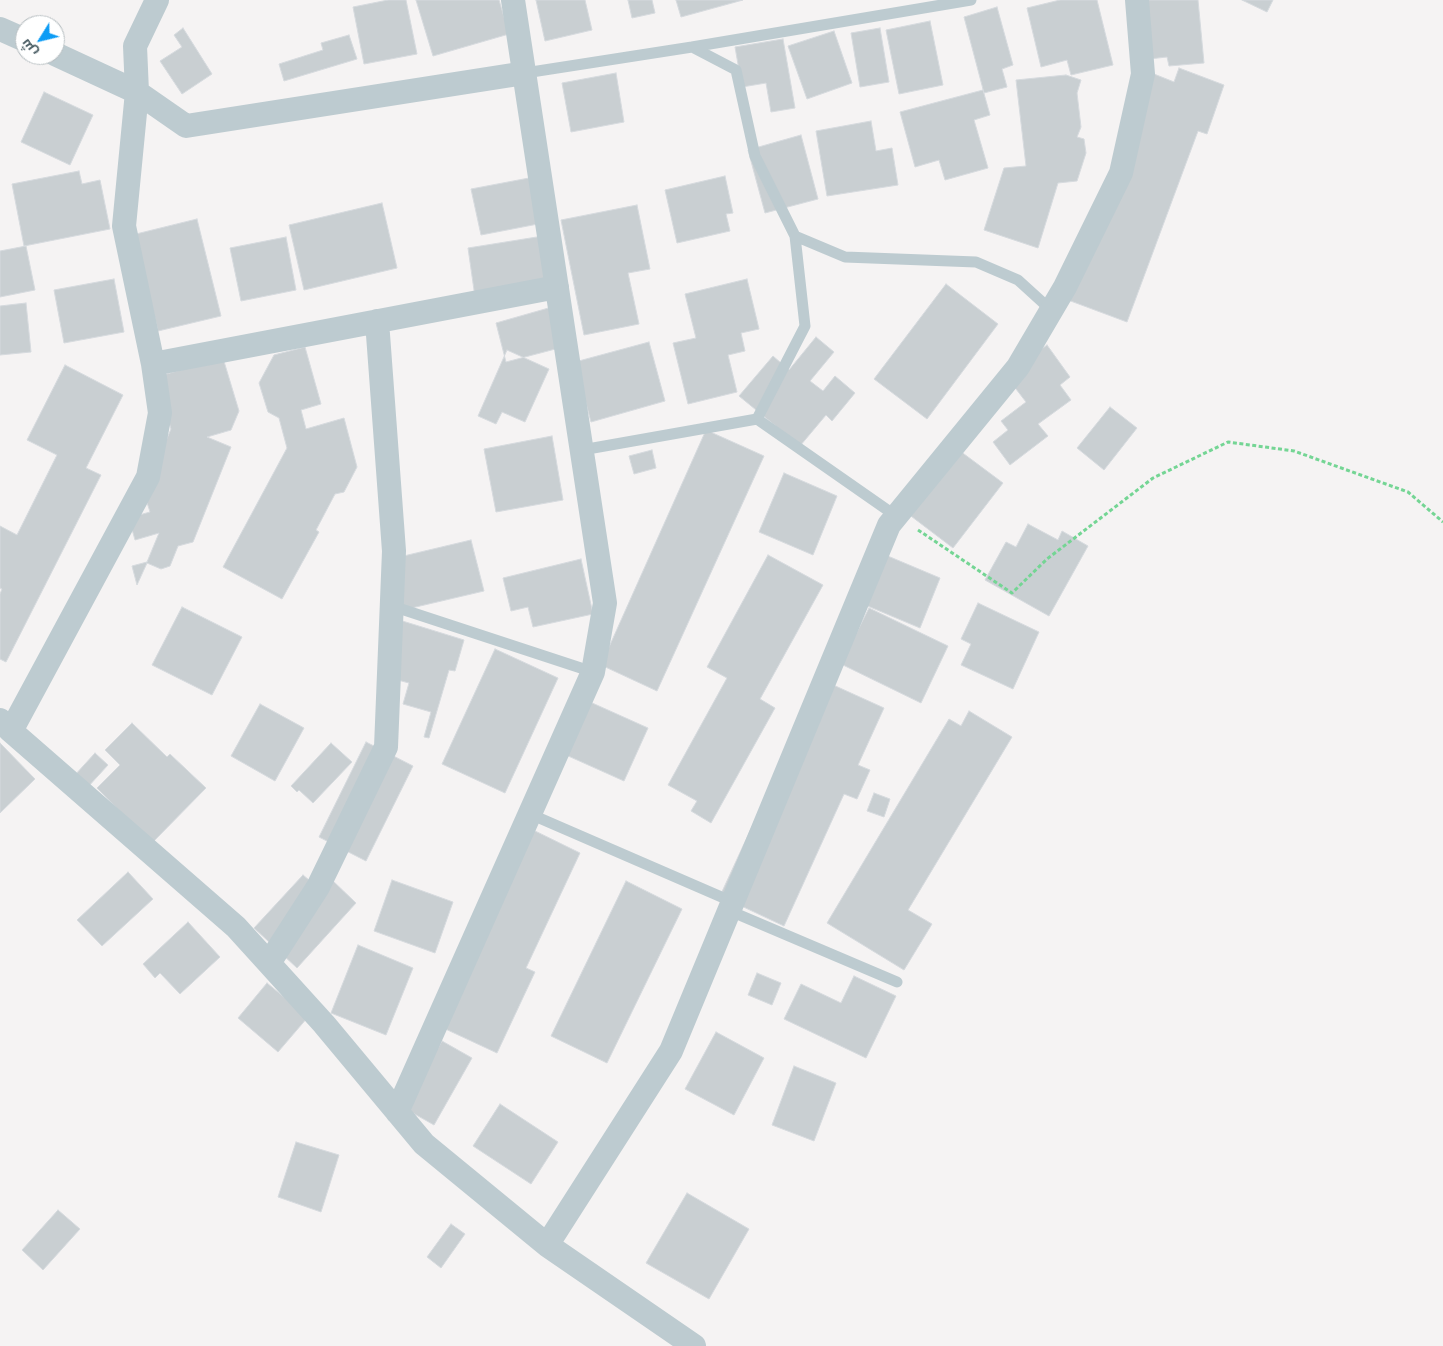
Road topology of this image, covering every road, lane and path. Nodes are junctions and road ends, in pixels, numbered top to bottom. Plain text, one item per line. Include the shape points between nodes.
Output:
1 (156, 0) edge
2 (513, 0) edge
3 (971, 0) edge
4 (1137, 0) edge
5 (0, 28) edge
6 (15, 35) edge
7 (692, 47) junction
8 (65, 59) edge
9 (525, 73) junction
10 (137, 92) junction
11 (795, 236) junction
12 (557, 287) junction
13 (1051, 310) junction
14 (377, 321) junction
15 (154, 364) junction
16 (757, 419) junction
17 (582, 450) junction
18 (896, 516) junction
19 (1443, 522) edge
20 (392, 606) junction
21 (593, 672) junction
22 (5, 725) edge
23 (530, 814) junction
24 (731, 906) junction
25 (269, 962) junction
26 (897, 982) dead end
27 (397, 1112) junction
28 (548, 1245) junction
29 (694, 1346) edge

1 - 10 street via 135,46
2 - 9 street
3 - 7 lane
4 - 13 street via 1142,74 1121,173
5 - 6 street
7 - 9 lane
7 - 11 lane via 736,70 755,156
8 - 10 street
9 - 10 street via 186,126
9 - 12 street
10 - 15 street via 124,226
11 - 13 lane via 845,256 976,262 1018,280
11 - 16 lane via 804,326
12 - 14 street
12 - 17 street
13 - 18 street via 1018,367
14 - 15 street
14 - 20 street via 394,551
15 - 22 street via 160,413 148,477
16 - 17 lane
16 - 18 lane
17 - 21 street via 605,603
18 - 19 path via 1012,593 1047,559 1153,478 1228,442 1294,451 1408,492
18 - 24 street via 889,525
20 - 21 lane
20 - 25 street via 386,748 318,887
21 - 23 street
22 - 25 street via 236,927
23 - 24 lane
23 - 27 street
24 - 26 lane
24 - 28 street via 671,1051
25 - 27 street
27 - 28 street via 424,1144
28 - 29 street

